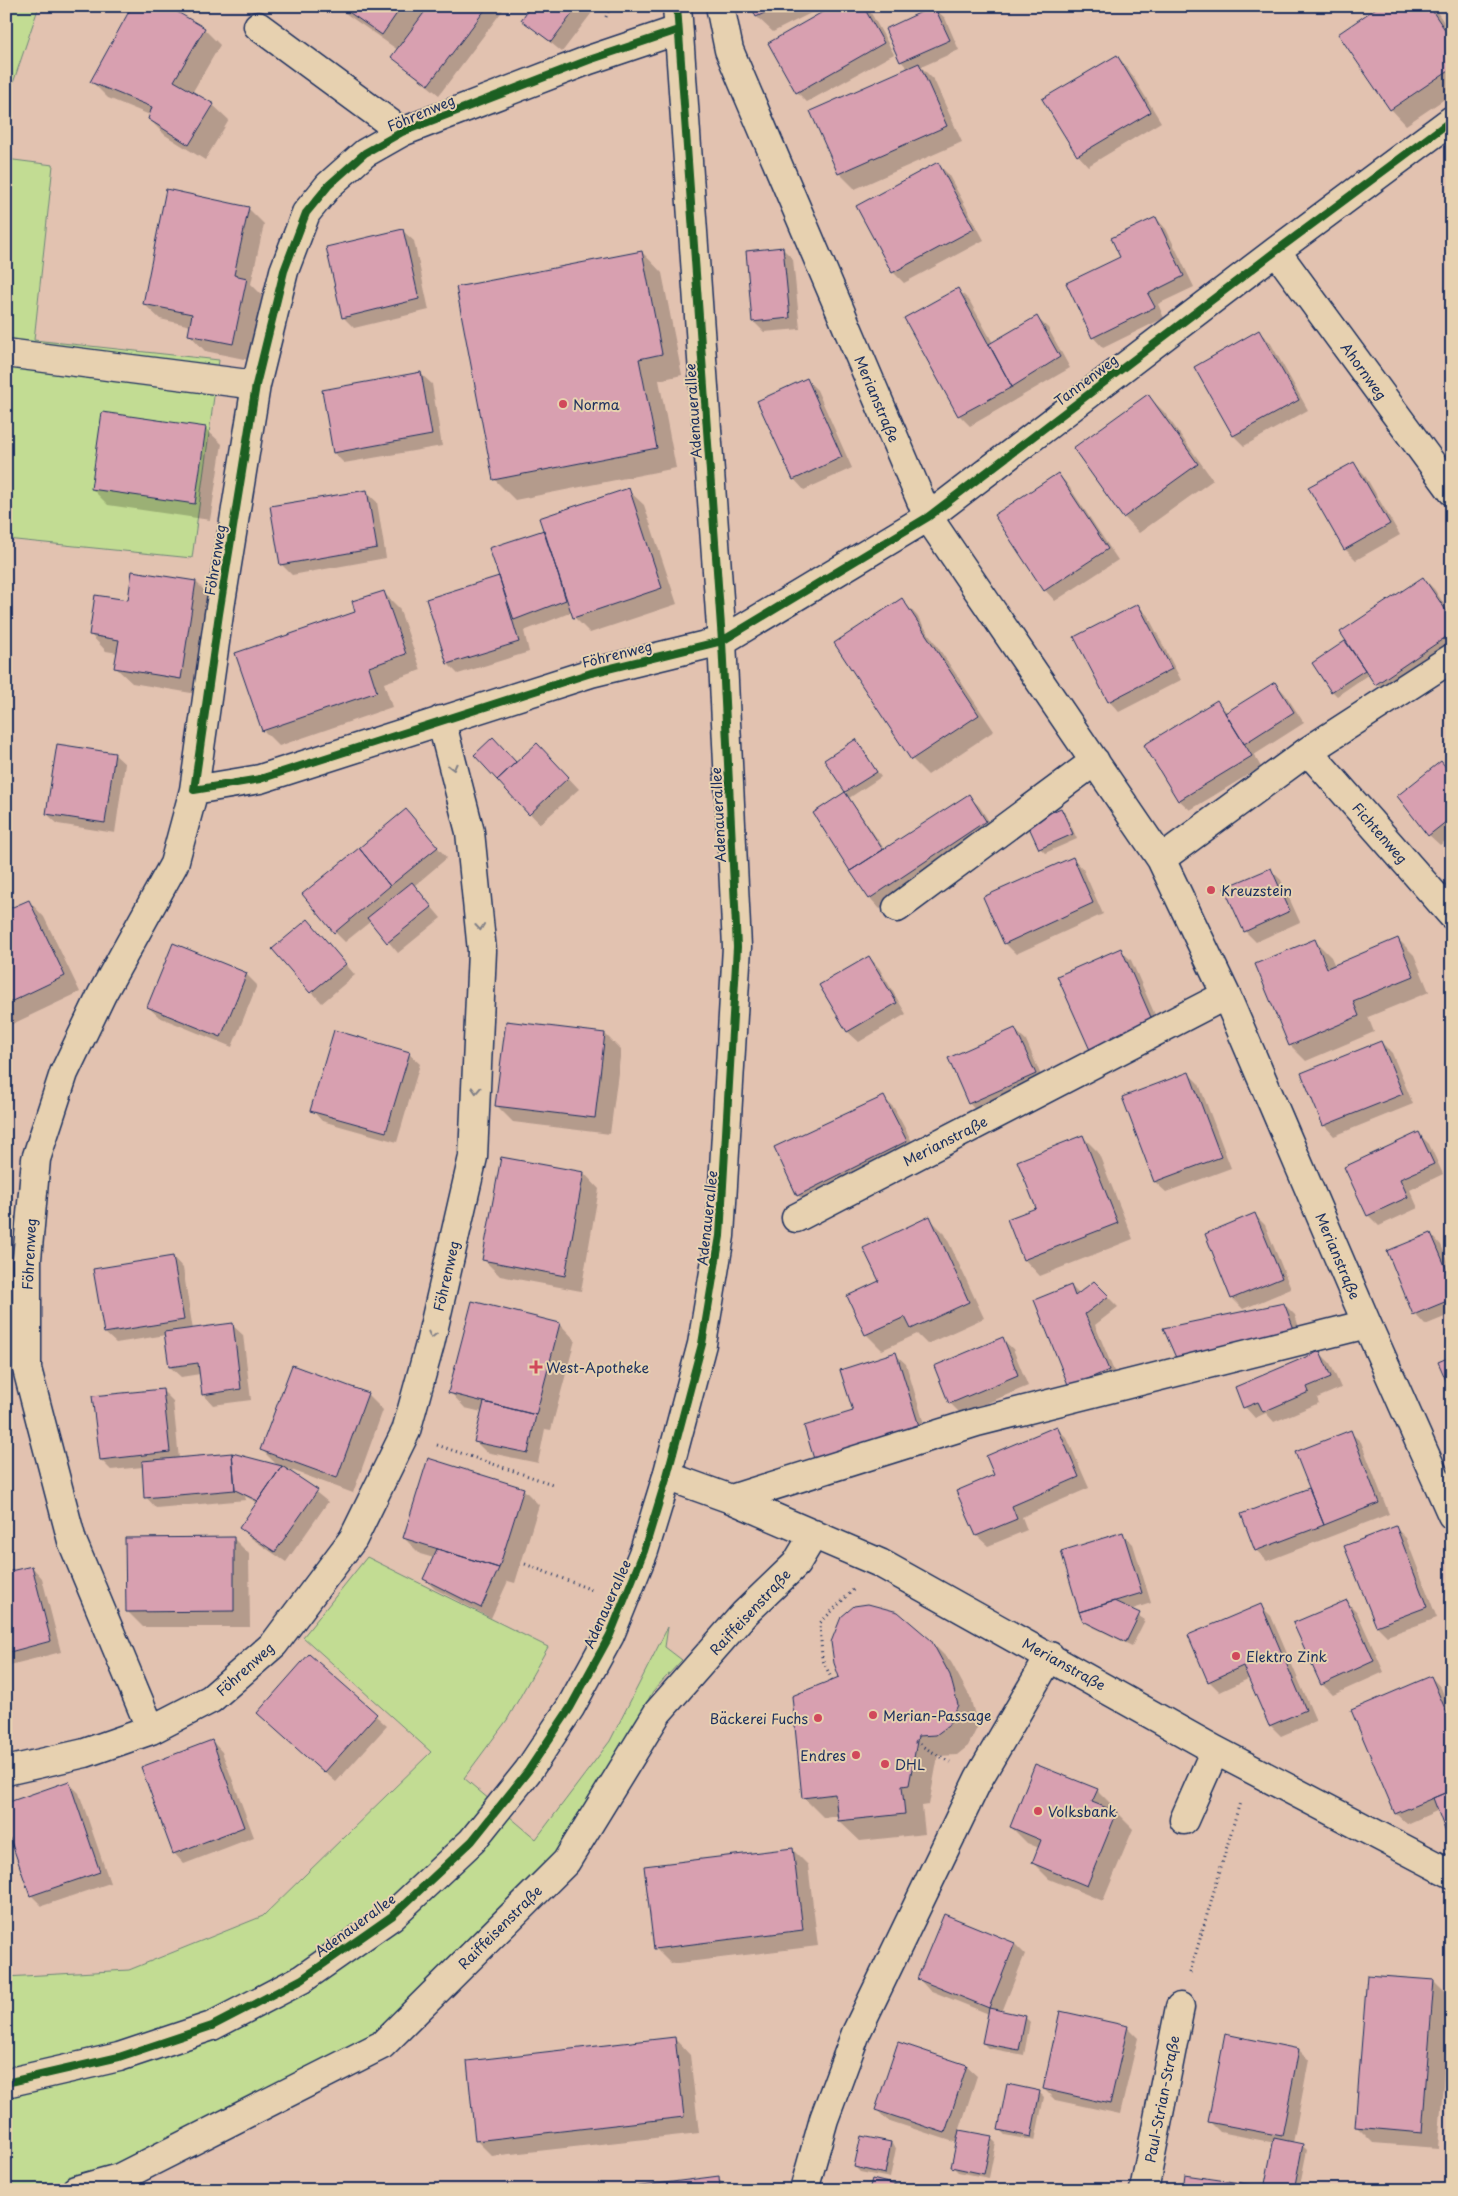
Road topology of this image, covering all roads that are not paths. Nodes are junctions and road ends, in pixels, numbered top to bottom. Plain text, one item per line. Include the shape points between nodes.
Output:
1 (720, 6) edge
2 (677, 18) edge
3 (258, 26) dead end
4 (1452, 120) edge
5 (402, 132) junction
6 (1276, 251) junction
7 (6, 353) edge
8 (256, 385) junction
9 (1452, 491) edge
10 (928, 517) junction
11 (722, 641) junction
12 (1452, 658) edge
13 (441, 720) junction
14 (1308, 751) junction
15 (1094, 761) junction
16 (194, 790) junction
17 (1161, 858) junction
18 (897, 908) dead end
19 (1452, 916) edge
20 (1226, 995) junction
21 (796, 1218) dead end
22 (1367, 1324) junction
23 (1443, 1471) edge
24 (667, 1476) junction
25 (731, 1499) junction
26 (1452, 1515) edge
27 (814, 1534) junction
28 (1050, 1656) junction
29 (151, 1730) junction
30 (1215, 1750) junction
31 (6, 1771) edge
32 (1184, 1820) dead end
33 (1452, 1874) edge
34 (1180, 2008) road end
35 (6, 2083) edge
36 (76, 2190) edge
37 (804, 2190) edge
38 (1144, 2190) edge

1 - 10 street, Merianstraße via 729,50
2 - 5 street, Föhrenweg via 589,60
2 - 11 street, Adenauerallee
3 - 5 street
4 - 6 street, Tannenweg
5 - 8 street, Föhrenweg via 365,153 329,185 306,213 284,271
6 - 9 street, Ahornweg
6 - 10 street, Tannenweg
7 - 8 street
8 - 16 street, Föhrenweg
10 - 11 street, Tannenweg
10 - 15 street, Merianstraße
11 - 13 street, Föhrenweg via 591,672
11 - 24 street, Adenauerallee via 737,947 729,1103 720,1236 702,1344
12 - 14 street
13 - 16 street, Föhrenweg via 260,779
13 -> 29 street, Föhrenweg via 470,832 482,951 473,1148 430,1344 406,1431 353,1539 274,1644 211,1699
14 - 17 street
14 - 19 street, Fichtenweg
15 - 17 street, Merianstraße
15 - 18 street
16 - 29 street, Föhrenweg via 174,864 102,994 64,1072 36,1159 27,1259 27,1369 72,1541
17 - 20 street, Merianstraße
20 - 21 street, Merianstraße
20 - 22 street, Merianstraße
22 - 23 street, Merianstraße
22 - 25 street via 977,1422
23 - 26 street, Merianstraße
24 - 25 street, Merianstraße
24 - 35 street, Adenauerallee via 644,1552 610,1635 570,1708 528,1771 472,1841 392,1916 302,1979 212,2026 119,2057
25 - 27 street, Merianstraße
27 - 28 street, Merianstraße via 880,1563
27 - 36 street, Raiffeisenstraße via 796,1564 744,1614 658,1712 566,1862 382,2045 120,2178
28 - 30 street, Merianstraße
28 - 37 street via 979,1778 856,2033 824,2119
29 - 31 street, Föhrenweg via 85,1753
30 - 32 street
30 - 33 street, Merianstraße
34 - 38 street, Paul-Strian-Straße

